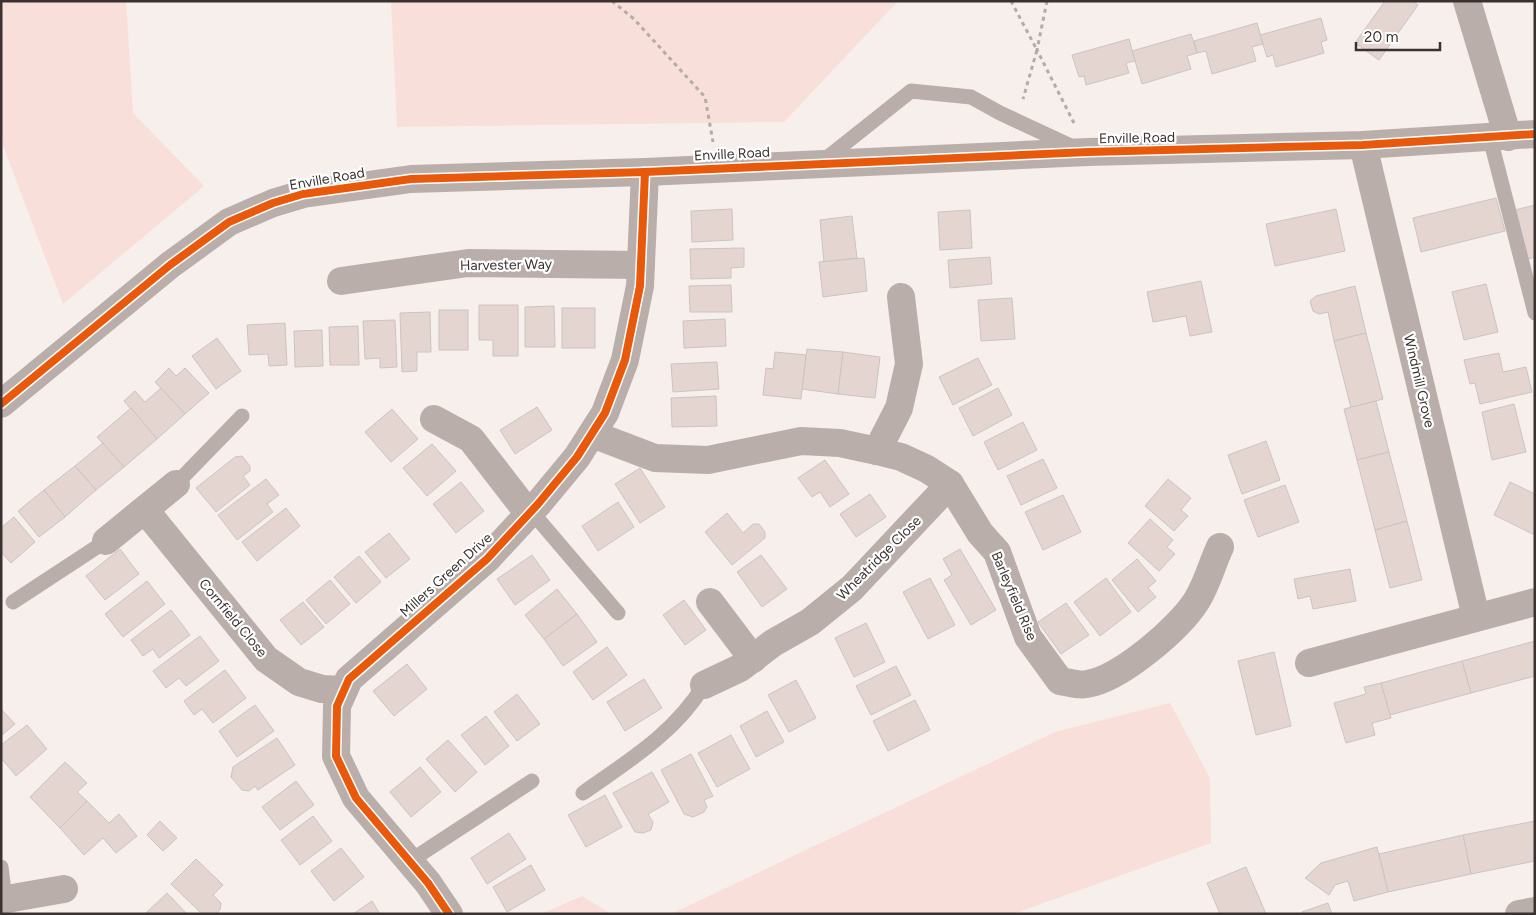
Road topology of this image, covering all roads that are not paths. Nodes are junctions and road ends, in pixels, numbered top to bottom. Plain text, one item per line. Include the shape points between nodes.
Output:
1 (1467, 1) edge
2 (1535, 134) edge
3 (1499, 138) junction
4 (1363, 145) junction
5 (1088, 152) junction
6 (822, 162) junction
7 (646, 172) junction
8 (641, 265) junction
9 (341, 281) dead end
10 (901, 297) dead end
11 (1535, 313) edge
12 (1, 404) edge
13 (242, 416) dead end
14 (434, 419) dead end
15 (592, 434) junction
16 (877, 451) junction
17 (176, 484) joint
18 (950, 484) junction
19 (145, 510) junction
20 (530, 513) junction
21 (106, 542) joint
22 (1220, 547) dead end
23 (13, 602) dead end
24 (710, 602) dead end
25 (1535, 602) edge
26 (618, 613) dead end
27 (1476, 617) junction
28 (753, 658) junction
29 (1309, 663) dead end
30 (704, 685) joint
31 (344, 690) junction
32 (532, 781) dead end
33 (583, 793) dead end
34 (410, 861) junction
35 (1, 867) edge
36 (64, 889) dead end
37 (3, 900) edge
38 (1535, 910) edge
39 (449, 914) edge
40 (1518, 914) edge

1 - 3 street
2 - 3 street, Enville Road
3 - 4 street, Enville Road
3 - 11 lane
4 - 5 street, Enville Road
4 - 27 street, Windmill Grove
5 - 6 street, Enville Road
5 - 6 lane via 1062,143 971,97 911,92
6 - 7 street, Enville Road
7 - 8 street, Millers Green Drive
7 - 12 street, Enville Road via 411,179 303,194 273,203 229,222 170,265
8 - 9 street, Harvester Way via 468,263
8 - 15 street, Millers Green Drive via 640,286 625,360 606,413
10 - 16 street via 909,364 899,408
13 - 17 lane
14 - 20 street via 471,439
15 - 16 street, Barleyfield Rise via 655,458 708,460 801,441 840,443
15 - 20 street, Millers Green Drive
16 - 18 street, Barleyfield Rise via 901,457
17 - 19 street
18 - 22 street, Barleyfield Rise via 980,533 997,552 1028,637 1060,681 1086,685 1112,677 1137,660 1175,626 1197,600
18 - 28 street, Wheatridge Close via 852,588 810,622
19 - 21 street
19 - 31 street, Cornfield Close via 266,660 299,682 322,689
20 - 26 lane
20 - 31 street, Millers Green Drive via 487,559 349,679
21 - 23 lane
24 - 28 street
25 - 27 street
27 - 29 street
28 - 30 street, Wheatridge Close
30 - 33 lane via 690,707 656,741
31 - 34 street, Millers Green Drive via 337,706 336,756 356,798
32 - 34 lane
34 - 39 street, Millers Green Drive
35 - 37 lane
36 - 37 street
38 - 40 street

